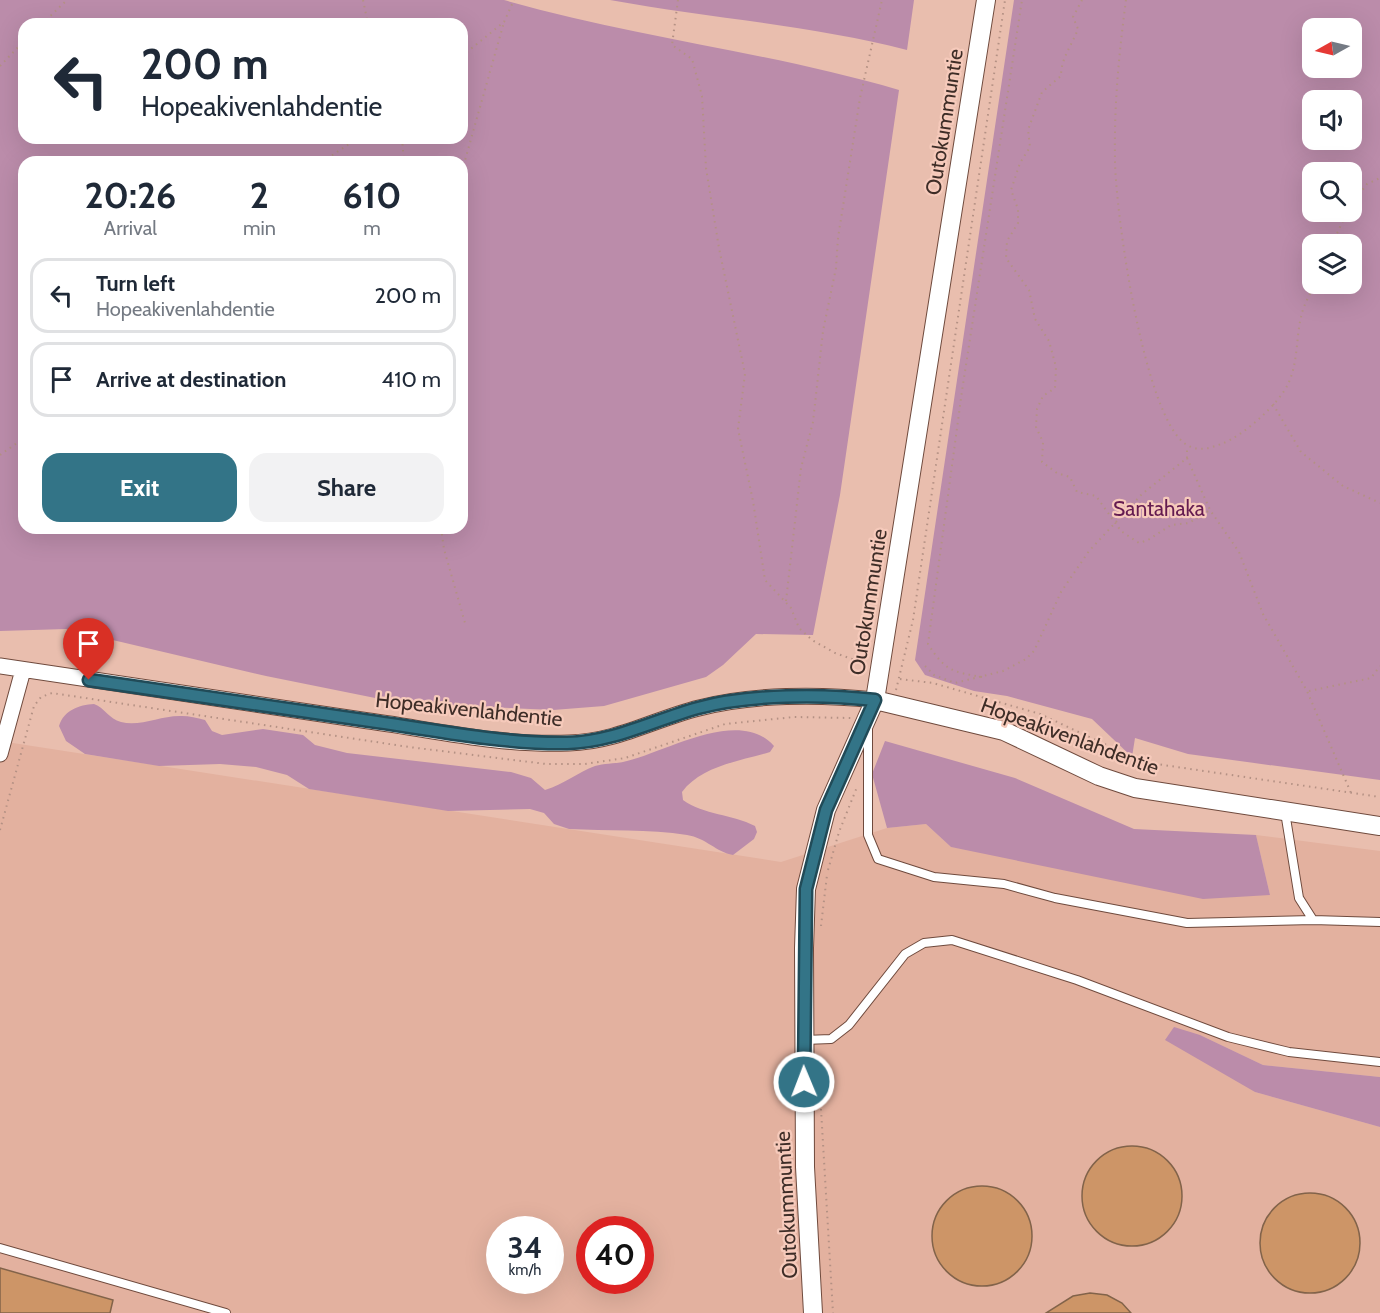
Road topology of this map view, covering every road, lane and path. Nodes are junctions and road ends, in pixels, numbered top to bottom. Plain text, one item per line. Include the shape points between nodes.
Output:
1 (67, 0) edge
2 (363, 0) edge
3 (514, 0) edge
4 (678, 0) edge
5 (882, 0) edge
6 (986, 0) edge
7 (1005, 0) edge
8 (1022, 0) edge
9 (1082, 0) edge
10 (1126, 0) edge
11 (48, 18) edge
12 (367, 18) edge
13 (504, 22) junction
14 (18, 47) edge
15 (468, 51) edge
16 (0, 66) edge
17 (349, 144) edge
18 (331, 156) edge
19 (466, 156) edge
20 (1380, 178) edge
21 (1362, 191) edge
22 (1310, 294) edge
23 (1272, 403) junction
24 (18, 442) edge
25 (1187, 445) junction
26 (0, 455) edge
27 (1187, 458) junction
28 (1380, 503) edge
29 (1210, 510) junction
30 (1114, 522) junction
31 (442, 534) edge
32 (786, 602) junction
33 (465, 623) dead end
34 (0, 666) edge
35 (925, 666) dead end
36 (1380, 666) edge
37 (23, 670) junction
38 (879, 672) junction
39 (982, 677) junction
40 (900, 679) junction
41 (1307, 691) junction
42 (883, 702) junction
43 (868, 719) junction
44 (0, 754) edge
45 (866, 764) junction
46 (1351, 793) junction
47 (1380, 797) edge
48 (1285, 812) junction
49 (1380, 826) edge
50 (1313, 920) junction
51 (1380, 922) edge
52 (821, 934) dead end
53 (804, 1040) junction
54 (1380, 1062) edge
55 (821, 1106) dead end
56 (0, 1248) edge
57 (226, 1313) edge
58 (813, 1313) edge
59 (833, 1313) edge

1 - 11 path
2 - 12 path
3 - 13 path
4 - 32 path via 672,45 692,59 702,96 706,168 745,374 738,429 765,580
5 - 32 path via 860,98 823,331 813,422 801,468
6 - 38 street, Outokummuntie
7 - 40 path via 913,620
8 - 39 path via 928,645 951,671
9 - 30 path via 1073,17 1078,28 1061,63 1061,76 1042,92 1028,130 1030,147 1011,190 1018,223 1007,241 1006,258 1029,290 1035,319 1049,341 1056,367 1055,388 1043,396 1037,410 1042,462 1070,477 1077,492 1096,496
10 - 25 path via 1116,82 1115,161 1120,224 1132,303 1145,355 1172,430
13 - 15 path
13 - 19 path
14 - 16 path
17 - 18 path
20 - 21 path
22 - 23 path via 1301,315 1288,385
23 - 25 path via 1250,427 1226,442 1204,450
23 - 28 path via 1302,452 1343,486
24 - 26 path
25 - 27 path
27 - 29 path
27 - 30 path
29 - 30 path via 1139,543
29 - 41 path via 1239,552 1263,614
30 - 39 path via 1061,592 1034,651 1016,664
31 - 33 path
32 - 38 path via 799,628 812,640
34 - 37 street, Hopeakivenlahdentie
35 - 39 path via 934,675 955,683
36 - 41 path via 1371,678
37 - 42 street, Hopeakivenlahdentie via 547,743 587,742 619,735 698,708 736,700 838,696
37 - 44 street
38 - 42 street, Outokummuntie
40 - 42 path
40 - 46 path via 933,683 1040,714 1143,762
41 - 46 path
42 - 43 street, Outokummuntie
42 - 48 street, Hopeakivenlahdentie via 1004,731 1135,788
43 - 45 lane
43 - 53 street, Outokummuntie via 826,810 812,861 805,902
45 - 50 lane via 868,835 878,859 934,877 1004,884 1055,898 1187,923
45 - 52 path via 826,876
46 - 47 path
48 - 49 street, Hopeakivenlahdentie
48 - 50 lane via 1299,898
50 - 51 lane
53 - 54 lane via 831,1039 849,1025 905,954 924,943 952,940 1077,980 1228,1037 1289,1052
53 - 58 street, Outokummuntie via 805,1167
55 - 59 path
56 - 57 lane

